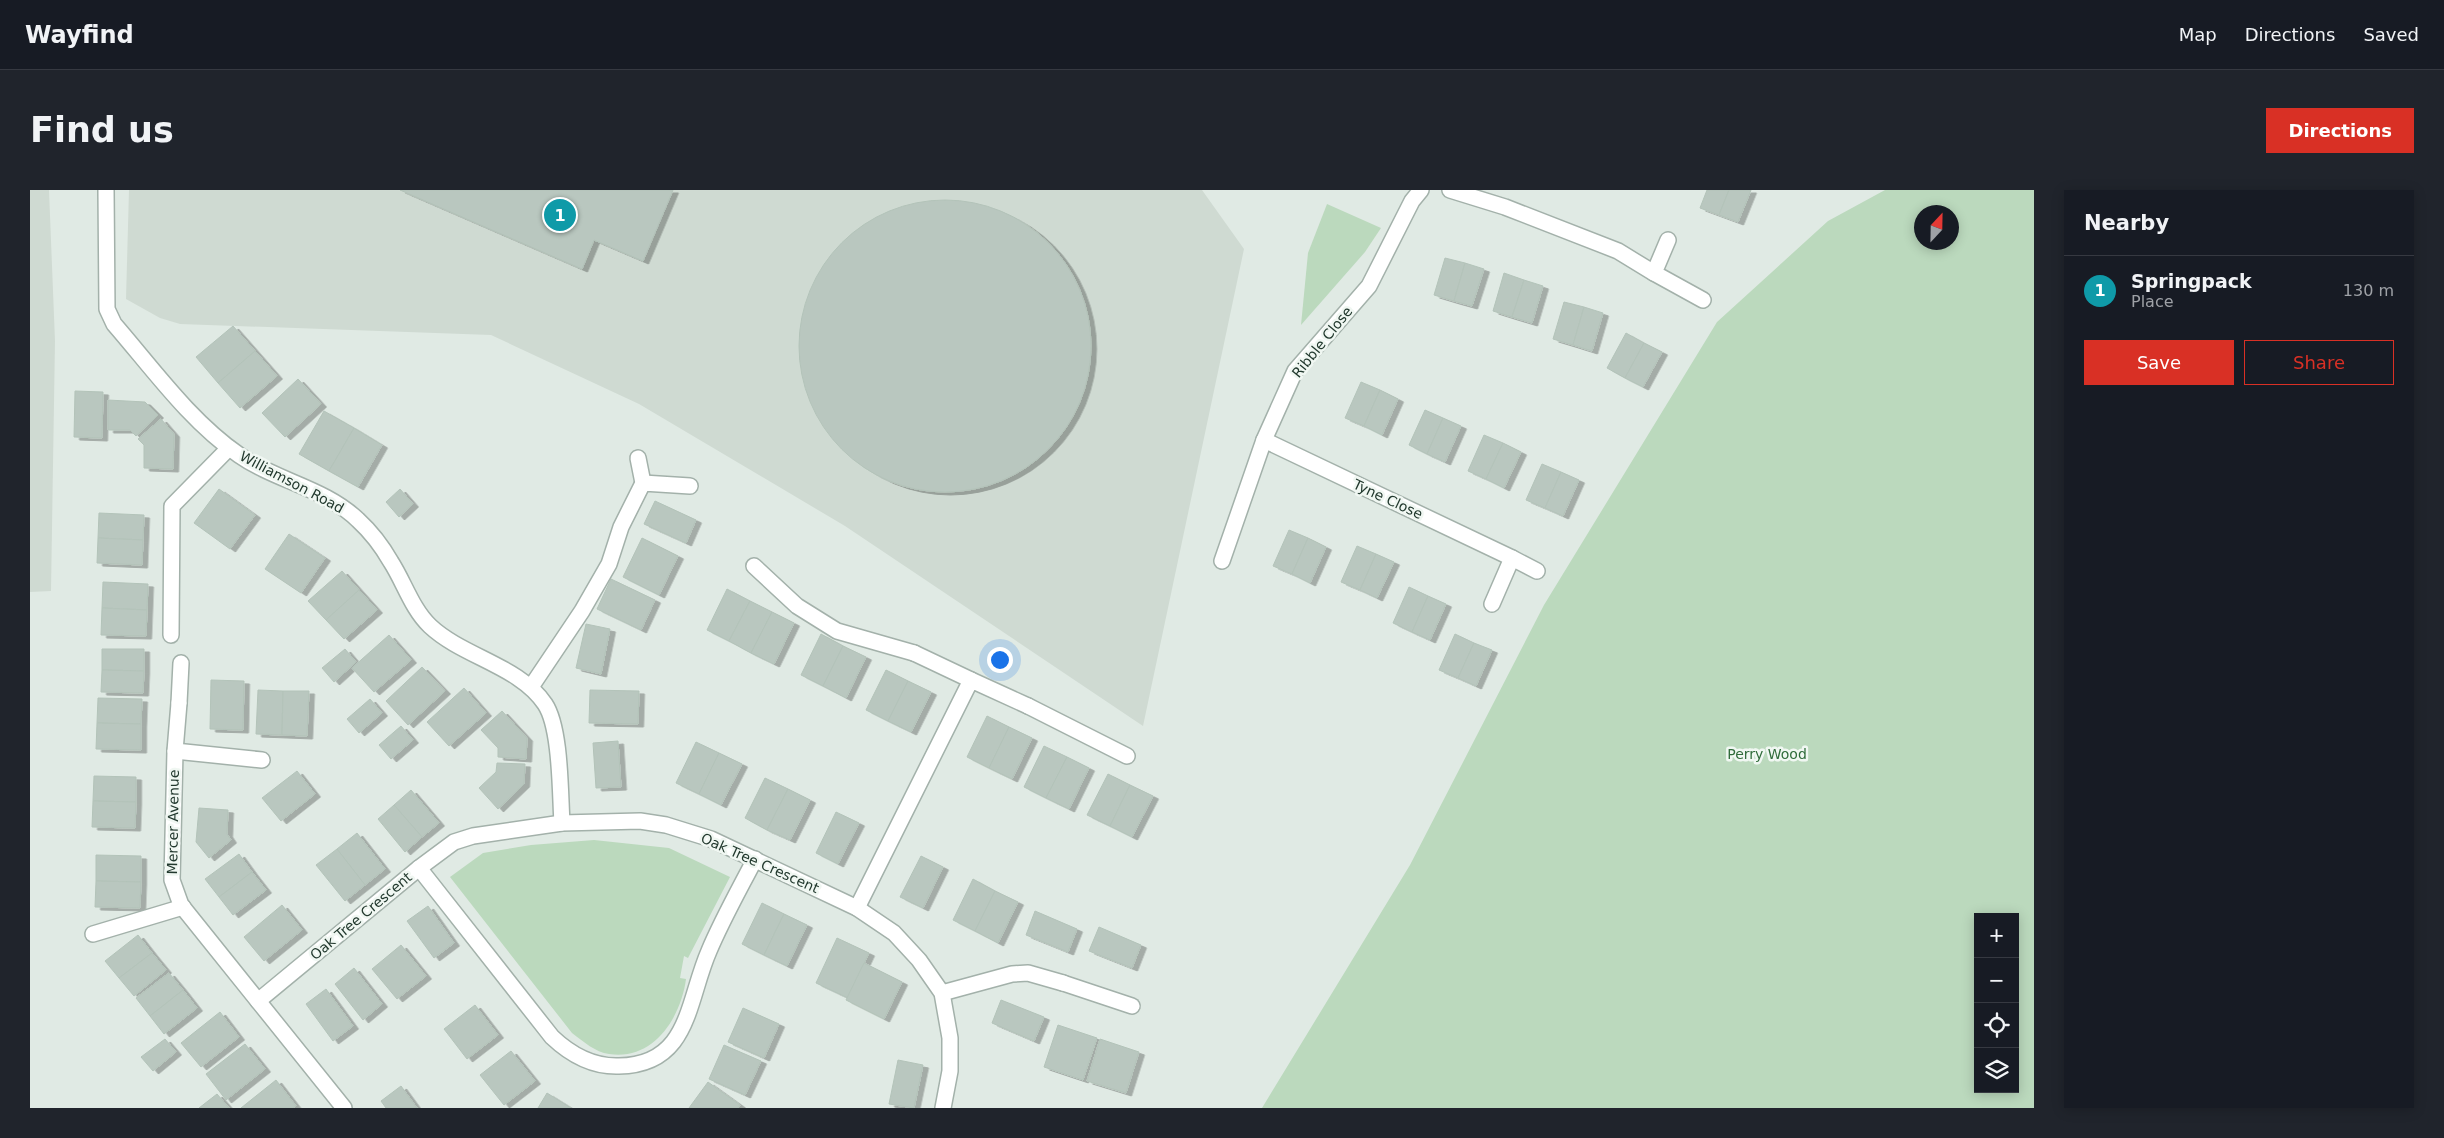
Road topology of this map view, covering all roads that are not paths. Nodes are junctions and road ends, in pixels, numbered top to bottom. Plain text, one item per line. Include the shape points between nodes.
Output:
1 (106, 190) edge
2 (1421, 190) edge
3 (1450, 190) edge
4 (1668, 240) dead end
5 (1654, 273) junction
6 (1703, 300) dead end
7 (1264, 440) junction
8 (229, 448) junction
9 (638, 458) dead end
10 (643, 483) junction
11 (690, 486) dead end
12 (1512, 558) junction
13 (1222, 561) dead end
14 (754, 566) dead end
15 (1537, 571) dead end
16 (1492, 604) dead end
17 (170, 636) dead end
18 (181, 663) dead end
19 (971, 680) junction
20 (531, 687) junction
21 (175, 751) junction
22 (1127, 756) dead end
23 (262, 760) dead end
24 (562, 823) junction
25 (754, 859) junction
26 (419, 868) junction
27 (182, 907) junction
28 (857, 908) junction
29 (93, 934) dead end
30 (942, 993) junction
31 (258, 1001) junction
32 (1132, 1006) dead end
33 (344, 1108) edge
34 (943, 1108) edge

1 - 8 street, Williamson Road via 107,309 114,324 209,433
2 - 7 street, Ribble Close via 1412,201 1369,286 1295,370
3 - 5 street via 1505,207 1618,251
4 - 5 street
5 - 6 street
7 - 12 street, Tyne Close
7 - 13 street, Ribble Close
8 - 17 street via 172,506
8 - 20 street, Williamson Road via 265,470 316,493 358,520 391,561 411,600 429,625 451,643
9 - 10 street
10 - 11 street
10 - 20 street via 621,527 608,564 582,611
12 - 15 street, Tyne Close
12 - 16 street
14 - 19 street via 797,606 838,631 914,652
18 - 21 street, Mercer Avenue
19 - 22 street
19 - 28 street
20 - 24 street, Williamson Road via 546,705 556,734
21 - 23 street
21 - 27 street, Mercer Avenue via 172,880
24 - 25 street, Oak Tree Crescent via 640,821 666,825 711,839
24 - 26 street, Oak Tree Crescent via 473,836 454,842
25 - 26 street via 708,953 690,1012 677,1038 660,1056 634,1066 591,1062 563,1048
25 - 28 street, Oak Tree Crescent
26 - 31 street, Oak Tree Crescent
27 - 29 street
27 - 31 street, Mercer Avenue
28 - 30 street, Oak Tree Crescent via 894,934 919,960
30 - 32 street via 1012,974 1028,973
30 - 34 street, Oak Tree Crescent via 950,1046 950,1071
31 - 33 street

